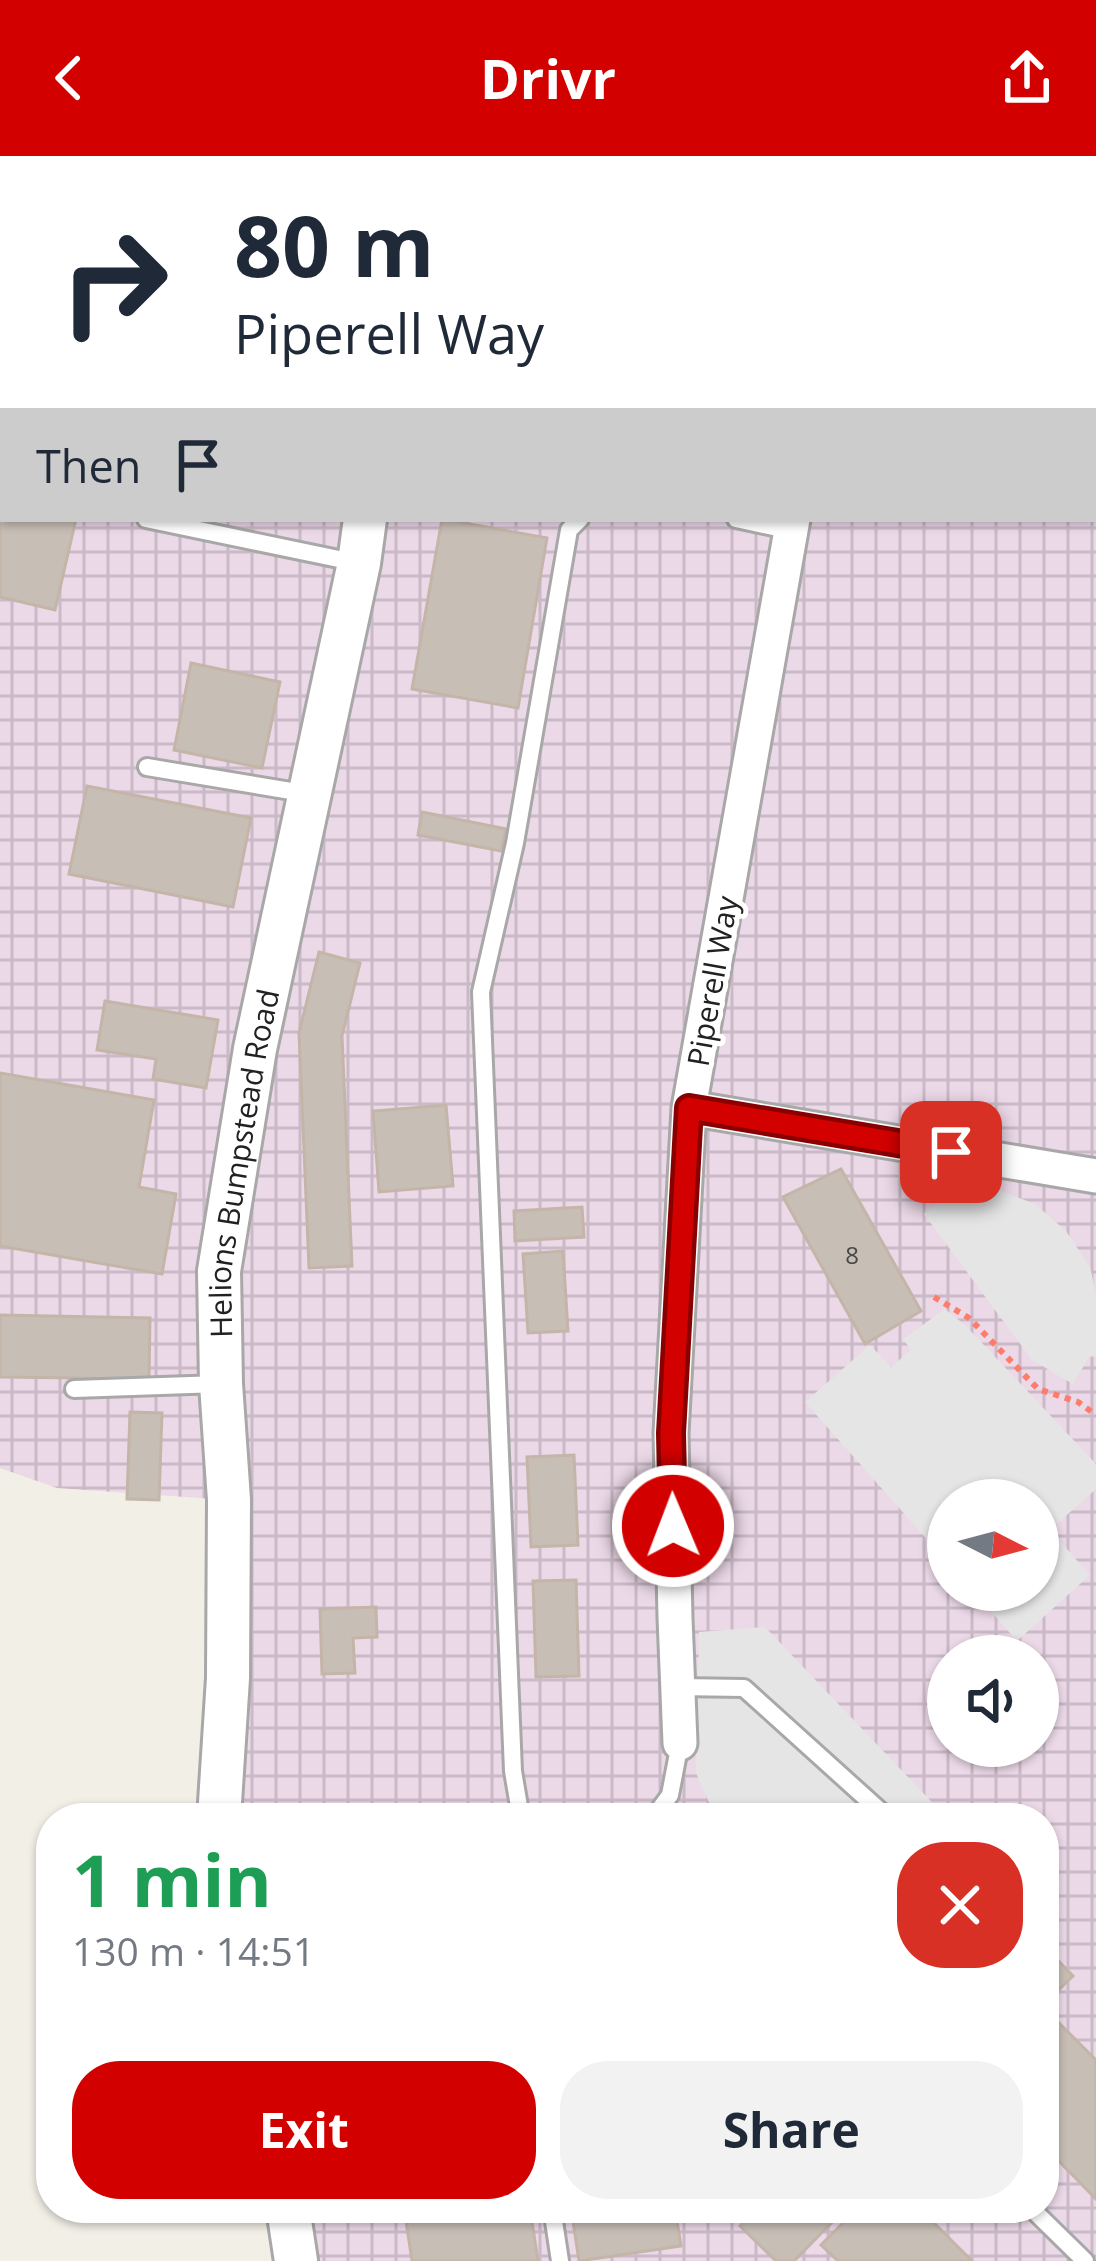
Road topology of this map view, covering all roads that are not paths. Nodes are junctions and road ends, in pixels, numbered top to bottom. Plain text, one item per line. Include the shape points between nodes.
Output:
1 (161, 522) edge
2 (365, 522) edge
3 (577, 522) edge
4 (793, 525) edge
5 (359, 563) junction
6 (147, 767) dead end
7 (310, 794) junction
8 (689, 1108) junction
9 (1096, 1176) edge
10 (221, 1384) junction
11 (74, 1389) dead end
12 (678, 1687) junction
13 (680, 1742) joint
14 (220, 1803) edge
15 (518, 1803) edge
16 (665, 1803) edge
17 (872, 1803) edge
18 (290, 2223) edge
19 (554, 2223) edge
20 (1046, 2223) edge
21 (296, 2261) edge
22 (560, 2261) edge
23 (1085, 2261) edge

1 - 5 lane
2 - 5 street, Helions Bumpstead Road
3 - 15 lane via 569,530 481,992
4 - 8 street, Piperell Way
5 - 7 street, Helions Bumpstead Road
6 - 7 lane
7 - 10 street, Helions Bumpstead Road via 255,1049 219,1271
8 - 9 street, Piperell Way
8 - 12 street via 671,1433
10 - 11 lane
10 - 14 street, Helions Bumpstead Road via 229,1500
12 - 13 street
12 - 17 lane via 745,1688
13 - 16 lane
18 - 21 street
19 - 22 lane
20 - 23 lane

